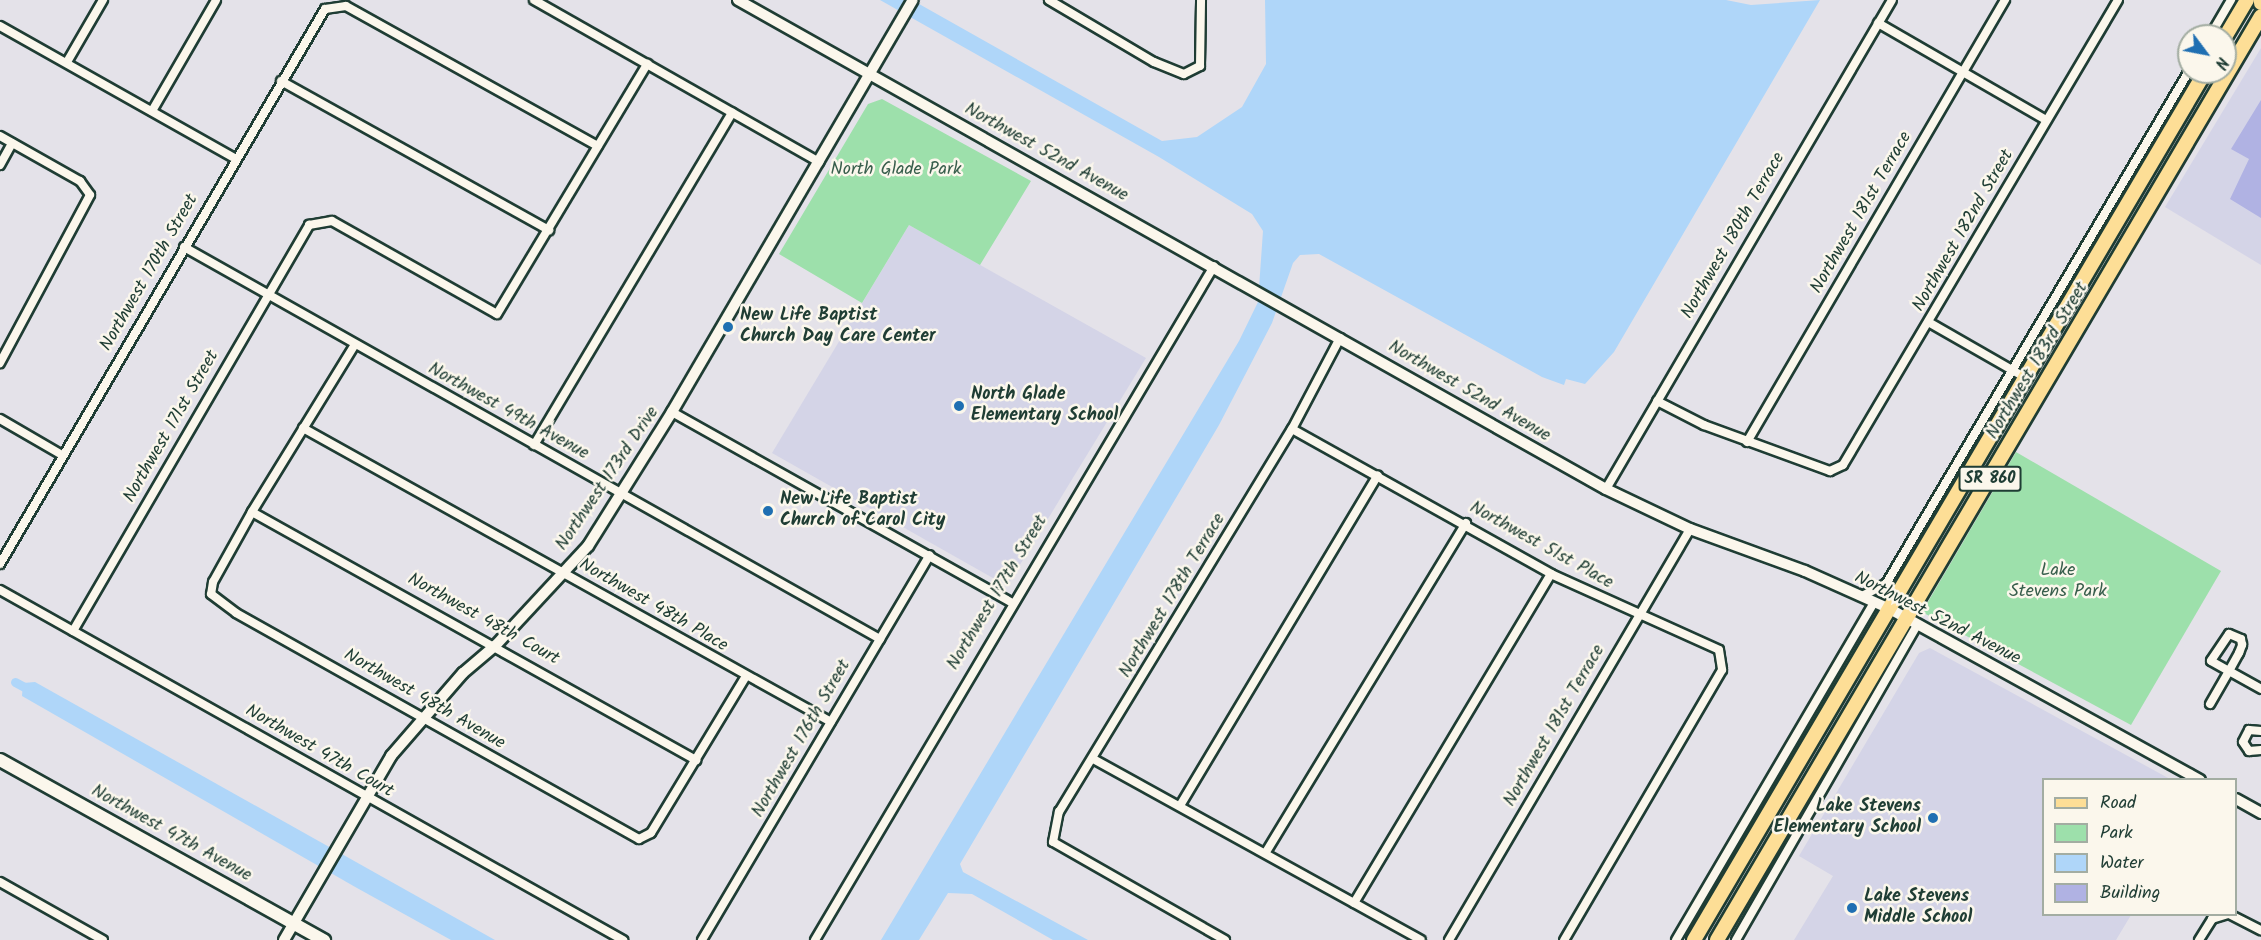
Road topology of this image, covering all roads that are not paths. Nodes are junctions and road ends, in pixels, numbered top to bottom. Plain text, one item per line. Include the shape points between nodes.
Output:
1 (103, 0) edge
2 (216, 0) edge
3 (534, 0) edge
4 (738, 0) edge
5 (913, 0) edge
6 (1049, 0) edge
7 (1201, 0) edge
8 (1892, 0) edge
9 (2005, 0) edge
10 (2118, 0) edge
11 (2231, 0) edge
12 (2249, 0) edge
13 (1878, 23) junction
14 (2258, 23) edge
15 (2217, 24) edge
16 (2233, 24) edge
17 (0, 26) edge
18 (67, 62) junction
19 (647, 64) junction
20 (1964, 70) junction
21 (870, 73) junction
22 (281, 81) junction
23 (2182, 84) edge
24 (2198, 84) edge
25 (152, 111) junction
26 (732, 113) junction
27 (2046, 120) junction
28 (0, 136) edge
29 (12, 144) junction
30 (598, 146) junction
31 (236, 159) junction
32 (819, 162) junction
33 (0, 165) edge
34 (2118, 220) junction
35 (549, 230) junction
36 (184, 247) junction
37 (2116, 264) junction
38 (1214, 266) junction
39 (267, 296) junction
40 (1930, 323) junction
41 (1340, 338) junction
42 (354, 346) junction
43 (0, 363) edge
44 (2020, 374) junction
45 (1657, 400) junction
46 (672, 412) junction
47 (0, 419) edge
48 (303, 428) junction
49 (1292, 429) junction
50 (1747, 442) junction
51 (534, 445) junction
52 (62, 455) junction
53 (1378, 476) junction
54 (1606, 489) junction
55 (622, 493) junction
56 (252, 512) junction
57 (1466, 524) junction
58 (1690, 529) junction
59 (930, 555) junction
60 (0, 564) edge
61 (563, 574) junction
62 (1551, 574) junction
63 (0, 590) edge
64 (1859, 596) junction
65 (1011, 602) junction
66 (1874, 603) junction
67 (1890, 609) junction
68 (1639, 617) junction
69 (1912, 622) junction
70 (73, 631) junction
71 (880, 639) junction
72 (496, 645) junction
73 (2229, 671) junction
74 (745, 678) junction
75 (2261, 689) edge
76 (2210, 704) dead end
77 (423, 717) junction
78 (831, 722) junction
79 (2261, 729) edge
80 (2261, 750) edge
81 (0, 760) edge
82 (696, 760) junction
83 (1095, 760) junction
84 (2196, 778) edge
85 (367, 798) junction
86 (1778, 798) junction
87 (2237, 800) edge
88 (1181, 804) junction
89 (2261, 813) edge
90 (1780, 833) junction
91 (1792, 845) junction
92 (1266, 852) junction
93 (0, 882) edge
94 (1354, 903) junction
95 (2218, 916) edge
96 (2231, 916) edge
97 (294, 923) junction
98 (2261, 930) edge
99 (103, 940) edge
100 (284, 940) edge
101 (324, 940) edge
102 (623, 940) edge
103 (702, 940) edge
104 (814, 940) edge
105 (1225, 940) edge
106 (1421, 940) edge
107 (1449, 940) edge
108 (1564, 940) edge
109 (1676, 940) edge
110 (1694, 940) edge
111 (1716, 940) edge
112 (1736, 940) edge
113 (2199, 940) edge

1 - 18 street
2 - 25 street
3 - 19 street
4 - 21 street, Northwest 52nd Avenue
5 - 21 street, Northwest 173rd Drive
6 - 7 street via 1154,62 1184,74 1200,66
8 - 13 street, Northwest 180th Terrace
9 - 20 street, Northwest 181st Terrace
10 - 27 street, Northwest 182nd Street
11 - 15 street
12 - 14 main road
12 - 16 main road
13 - 20 street
13 - 45 street, Northwest 180th Terrace
14 - 37 main road, Northwest 183rd Street / SR 860
17 - 18 street
18 - 25 street
19 - 26 street
19 - 30 street
20 - 27 street
20 - 50 street, Northwest 181st Terrace
21 - 32 street, Northwest 173rd Drive
21 - 38 street, Northwest 52nd Avenue
22 - 30 street, Northwest 170th Street via 318,16 334,4 346,6
22 - 31 street, Northwest 170th Street
22 - 35 street
23 - 44 street
24 - 34 main road, Northwest 183rd Street / SR 860
25 - 31 street
26 - 32 street
26 - 51 street
27 - 40 street, Northwest 182nd Street
28 - 29 street
29 - 33 street
29 - 43 street via 80,181 90,195
30 - 35 street
31 - 36 street, Northwest 170th Street
32 - 46 street, Northwest 173rd Drive
34 - 37 main road via 2112,248
34 - 44 main road, Northwest 183rd Street / SR 860
35 - 39 street, Northwest 171st Street via 497,314 332,221 309,225
36 - 39 street, Northwest 49th Avenue
36 - 52 street, Northwest 170th Street
37 - 69 main road, Northwest 183rd Street / SR 860
38 - 41 street, Northwest 52nd Avenue
38 - 65 street, Northwest 177th Street
39 - 42 street, Northwest 49th Avenue
39 - 70 street, Northwest 171st Street
40 - 44 street
40 - 50 street, Northwest 182nd Street via 1850,455 1830,471
41 - 49 street, Northwest 178th Terrace
41 - 54 street, Northwest 52nd Avenue
42 - 48 street
42 - 51 street, Northwest 49th Avenue
44 - 64 street via 1886,584
44 - 67 main road, Northwest 183rd Street / SR 860
45 - 50 street
45 - 54 street, Northwest 180th Terrace
46 - 55 street, Northwest 173rd Drive
46 - 59 street
47 - 52 street
48 - 56 street
48 - 61 street, Northwest 48th Place
49 - 53 street, Northwest 51st Place
49 - 83 street, Northwest 178th Terrace
51 - 55 street, Northwest 49th Avenue
52 - 60 street, Northwest 170th Street
53 - 57 street, Northwest 51st Place
53 - 88 street
54 - 58 street, Northwest 52nd Avenue
55 - 61 street, Northwest 173rd Drive
55 - 71 street, Northwest 49th Avenue
56 - 72 street, Northwest 48th Court
56 - 77 street, Northwest 48th Avenue via 211,594 236,613
57 - 62 street, Northwest 51st Place
57 - 92 street
58 - 64 street, Northwest 52nd Avenue
58 - 68 street, Northwest 181st Terrace
59 - 65 street
59 - 71 street, Northwest 176th Street
61 - 72 street, Northwest 173rd Drive
61 - 74 street, Northwest 48th Place
62 - 68 street, Northwest 51st Place
62 - 94 street
63 - 70 street, Northwest 47th Court
64 - 66 street, Northwest 52nd Avenue
65 - 104 street, Northwest 177th Street
66 - 67 street, Northwest 52nd Avenue
66 - 109 street
67 - 69 street, Northwest 52nd Avenue
67 - 86 main road, Northwest 183rd Street / SR 860
68 - 107 street, Northwest 181st Terrace
68 - 108 street, Northwest 51st Place via 1719,650 1722,670
69 - 84 street, Northwest 52nd Avenue
69 - 90 main road, Northwest 183rd Street / SR 860
69 - 91 street
70 - 85 street, Northwest 47th Court
71 - 78 street, Northwest 176th Street
72 - 77 street, Northwest 173rd Drive via 463,673
72 - 82 street, Northwest 48th Court
73 - 73 street via 2211,660 2224,638 2236,636 2242,645
73 - 75 street
73 - 76 street
74 - 78 street, Northwest 48th Place
74 - 82 street
77 - 82 street, Northwest 48th Avenue via 595,818 639,839 651,833
77 - 85 street, Northwest 173rd Drive via 391,756
78 - 103 street, Northwest 176th Street
79 - 80 street via 2249,730 2243,742 2249,751
81 - 97 main road, Northwest 47th Avenue
83 - 88 street
83 - 105 street, Northwest 178th Terrace via 1059,812 1053,842
85 - 97 street, Northwest 173rd Drive
85 - 102 street, Northwest 47th Court
86 - 90 main road via 1775,818
86 - 110 main road, Northwest 183rd Street / SR 860
87 - 89 street
88 - 92 street
90 - 91 street
90 - 111 main road, Northwest 183rd Street / SR 860
91 - 112 street
92 - 94 street
93 - 99 street
94 - 106 street
95 - 113 street
96 - 98 street
97 - 100 street, Northwest 173rd Drive
97 - 101 main road, Northwest 47th Avenue

